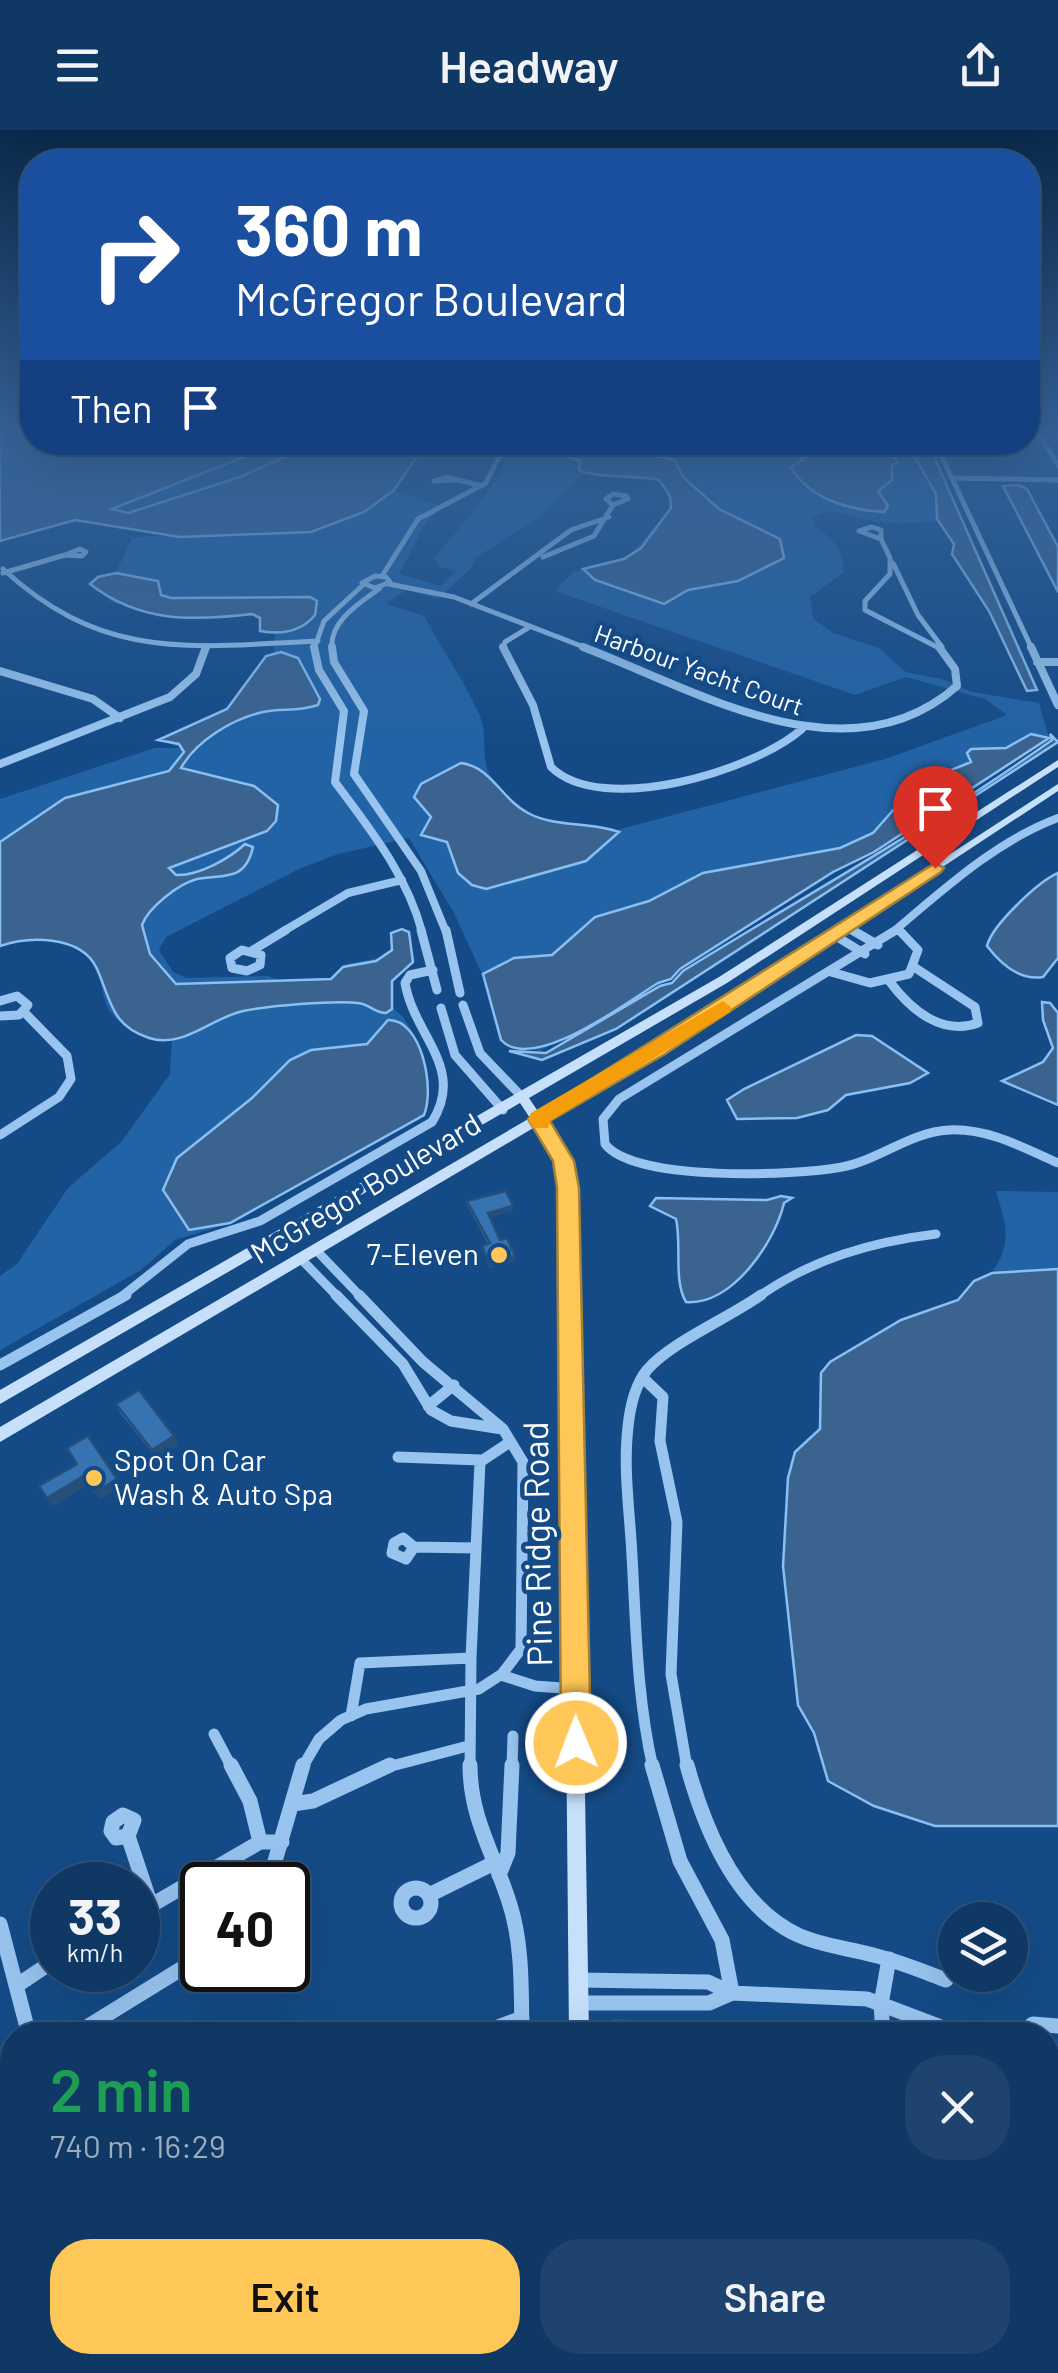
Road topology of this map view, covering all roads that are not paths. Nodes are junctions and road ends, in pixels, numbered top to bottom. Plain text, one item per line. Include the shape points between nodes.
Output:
1 (409, 533) edge
2 (568, 533) edge
3 (599, 533) edge
4 (977, 533) edge
5 (882, 539) dead end
6 (65, 556) dead end
7 (538, 558) junction
8 (893, 562) junction
9 (2, 572) edge
10 (382, 576) junction
11 (363, 585) junction
12 (384, 586) junction
13 (471, 604) junction
14 (528, 628) junction
15 (331, 640) junction
16 (311, 641) junction
17 (206, 647) junction
18 (944, 651) junction
19 (1037, 662) junction
20 (1058, 662) edge
21 (0, 671) edge
22 (1058, 704) edge
23 (120, 718) junction
24 (802, 729) junction
25 (1058, 763) edge
26 (0, 764) edge
27 (1058, 787) edge
28 (1058, 818) edge
29 (402, 880) junction
30 (847, 927) junction
31 (899, 930) junction
32 (834, 935) junction
33 (878, 945) junction
34 (253, 950) dead end
35 (865, 954) junction
36 (914, 966) junction
37 (433, 970) junction
38 (832, 972) junction
39 (890, 982) junction
40 (437, 990) dead end
41 (460, 993) dead end
42 (0, 1001) edge
43 (464, 1006) dead end
44 (441, 1008) dead end
45 (24, 1012) junction
46 (0, 1016) edge
47 (523, 1098) junction
48 (503, 1110) junction
49 (538, 1119) junction
50 (0, 1135) edge
51 (1058, 1163) edge
52 (936, 1234) dead end
53 (317, 1251) junction
54 (302, 1260) junction
55 (408, 1346) junction
56 (394, 1354) junction
57 (0, 1365) edge
58 (642, 1378) junction
59 (454, 1385) junction
60 (0, 1398) edge
61 (428, 1406) junction
62 (507, 1435) junction
63 (0, 1436) edge
64 (398, 1457) dead end
65 (482, 1460) junction
66 (414, 1547) dead end
67 (476, 1548) junction
68 (471, 1658) junction
69 (504, 1676) junction
70 (576, 1690) junction
71 (471, 1694) junction
72 (352, 1716) junction
73 (214, 1734) dead end
74 (513, 1736) dead end
75 (468, 1746) junction
76 (293, 1804) junction
77 (128, 1836) dead end
78 (260, 1842) junction
79 (282, 1842) junction
80 (134, 1862) edge
81 (275, 1862) edge
82 (496, 1869) junction
83 (428, 1895) dead end
84 (160, 1900) edge
85 (0, 1924) edge
86 (889, 1959) junction
87 (180, 1970) edge
88 (30, 1977) edge
89 (938, 1977) edge
90 (578, 1980) junction
91 (665, 1981) junction
92 (16, 1986) junction
93 (732, 1993) junction
94 (578, 2002) junction
95 (665, 2003) junction
96 (882, 2004) junction
97 (522, 2018) junction
98 (26, 2022) edge
99 (95, 2022) edge
100 (511, 2022) edge
101 (522, 2022) edge
102 (579, 2022) edge
103 (883, 2022) edge
104 (928, 2022) edge

1 - 10 street
2 - 7 street
3 - 7 street
4 - 19 street
5 - 8 street, Harbour Yacht Court
6 - 9 street
7 - 13 street
8 - 18 street, Harbour Yacht Court
8 - 18 street via 886,586 865,601 865,610
9 - 17 street via 90,631
10 - 11 street via 367,577
10 - 12 street
11 - 12 street, Harbour Yacht Court
11 - 16 street via 330,612
12 - 13 street, Harbour Yacht Court via 427,589
12 - 15 street via 347,612
13 - 14 street, Harbour Yacht Court
14 - 24 street, Harbour Yacht Court
14 - 24 street via 502,651 534,705 550,767 578,786 638,789 768,753 791,743
15 - 16 street
15 - 41 street via 338,670 364,710 355,780 421,872 446,931
16 - 17 street
16 - 29 street via 318,670 344,711 335,782
17 - 23 street via 199,670 183,688
18 - 24 street, Harbour Yacht Court via 958,676 946,698 873,726
19 - 20 street
19 - 22 street
21 - 23 street via 93,699
23 - 26 street
25 - 47 main road, McGregor Boulevard via 723,980
27 - 30 main road, McGregor Boulevard
28 - 31 street via 1034,826 958,878
29 - 34 street via 348,893
29 - 37 street
30 - 32 main road, McGregor Boulevard
30 - 33 street
31 - 33 street
31 - 36 street via 918,950
32 - 35 street
32 - 49 main road, McGregor Boulevard
33 - 35 street
35 - 38 street
36 - 39 street
36 - 39 street via 975,1006 978,1023 940,1024
37 - 40 street
37 - 57 street via 410,975 405,984 410,1010 428,1034 447,1086 432,1122 244,1229 188,1244 133,1291
38 - 39 street via 853,983
38 - 51 street via 619,1099 604,1115 605,1146 626,1162 654,1168 824,1169 925,1133 954,1130 982,1133
42 - 45 street via 22,997
43 - 47 street via 480,1053
44 - 48 street via 456,1056
45 - 46 street
45 - 50 street via 66,1056 71,1079 58,1096
47 - 48 main road, McGregor Boulevard
47 - 49 main road, Pine Ridge Road
48 - 49 main road
48 - 60 main road, McGregor Boulevard
49 - 53 main road, McGregor Boulevard
49 - 70 main road, Pine Ridge Road via 564,1161 568,1188
52 - 58 street via 876,1241 792,1273 669,1350
53 - 54 main road, McGregor Boulevard
53 - 55 street
54 - 56 street
54 - 63 main road, McGregor Boulevard
55 - 56 street
55 - 59 street
56 - 61 street
58 - 86 street via 660,1386 664,1396 658,1426 678,1531 670,1638 676,1706 710,1826 734,1876 784,1928
58 - 93 street via 626,1430 641,1717 663,1813 680,1862 722,1940
59 - 61 street
59 - 62 street
61 - 62 street via 451,1421
62 - 65 street
62 - 69 street via 523,1462 525,1550 522,1649
64 - 65 street
65 - 67 street
66 - 67 street
67 - 68 street
68 - 71 street
68 - 72 street via 360,1663
69 - 70 street
69 - 71 street
70 - 90 main road, Pine Ridge Road
71 - 72 street
71 - 75 street
72 - 76 street via 319,1738
73 - 78 street via 250,1801
74 - 82 street via 508,1853
75 - 76 street via 399,1761
75 - 82 street via 470,1802
76 - 79 street
77 - 80 street
78 - 79 street
78 - 84 street
79 - 81 street
82 - 83 street
82 - 97 street via 517,1942
85 - 92 street
86 - 89 street
86 - 96 street
87 - 99 street
88 - 92 street
90 - 91 street
90 - 94 main road, Pine Ridge Road
91 - 93 street via 708,1982
91 - 95 street
92 - 98 street
93 - 95 street via 709,2003
93 - 96 street via 826,1994
94 - 95 street
94 - 102 main road, Pine Ridge Road
96 - 103 street
96 - 104 street
97 - 100 street
97 - 101 street

